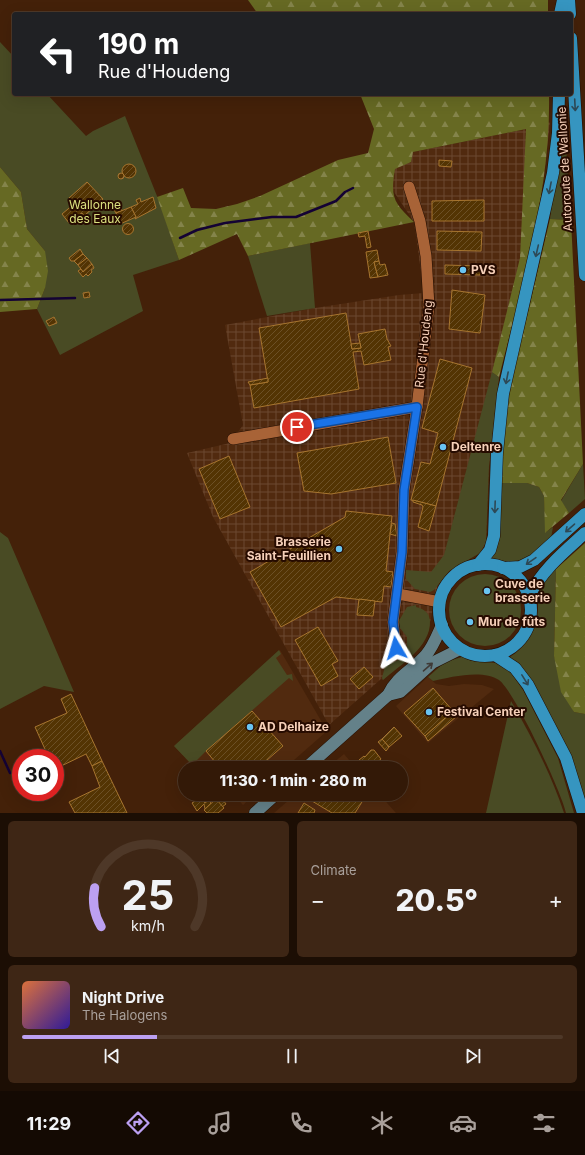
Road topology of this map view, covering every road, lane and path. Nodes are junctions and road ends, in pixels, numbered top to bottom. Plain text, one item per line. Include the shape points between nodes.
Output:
1 (563, 0) edge
2 (569, 0) edge
3 (560, 12) edge
4 (570, 12) edge
5 (573, 72) edge
6 (559, 96) edge
7 (410, 187) dead end
8 (585, 275) edge
9 (417, 407) junction
10 (233, 439) dead end
11 (585, 514) edge
12 (585, 533) edge
13 (478, 565) junction
14 (503, 568) junction
15 (398, 594) junction
16 (528, 596) junction
17 (440, 602) junction
18 (442, 625) junction
19 (396, 648) dead end
20 (460, 649) junction
21 (495, 655) junction
22 (388, 696) junction
23 (314, 761) edge
24 (268, 801) edge
25 (255, 813) edge
26 (583, 813) edge

1 - 3 highway
2 - 4 highway
5 -> 8 highway, Autoroute de Wallonie
6 -> 13 highway via 553,173 503,394 497,453 494,536 490,550
7 - 9 street, Rue d'Houdeng via 420,221 429,292
9 - 10 street
9 - 15 street, Rue d'Houdeng via 404,490 403,543
11 -> 14 highway via 534,560 526,565
12 - 16 highway via 538,578
13 - 14 highway
13 - 17 highway via 467,568 449,582
14 - 16 highway via 520,580
15 - 17 street
15 - 19 street, Rue d'Houdeng via 393,622
16 - 21 highway via 531,606 528,628 515,645
17 - 18 highway
18 - 20 highway via 446,635
18 - 22 main road via 432,647 393,684
20 - 21 highway via 477,656
22 -> 20 main road via 400,692 432,664
21 -> 26 highway via 516,668 528,685 566,758
22 - 23 main road
24 - 25 main road

